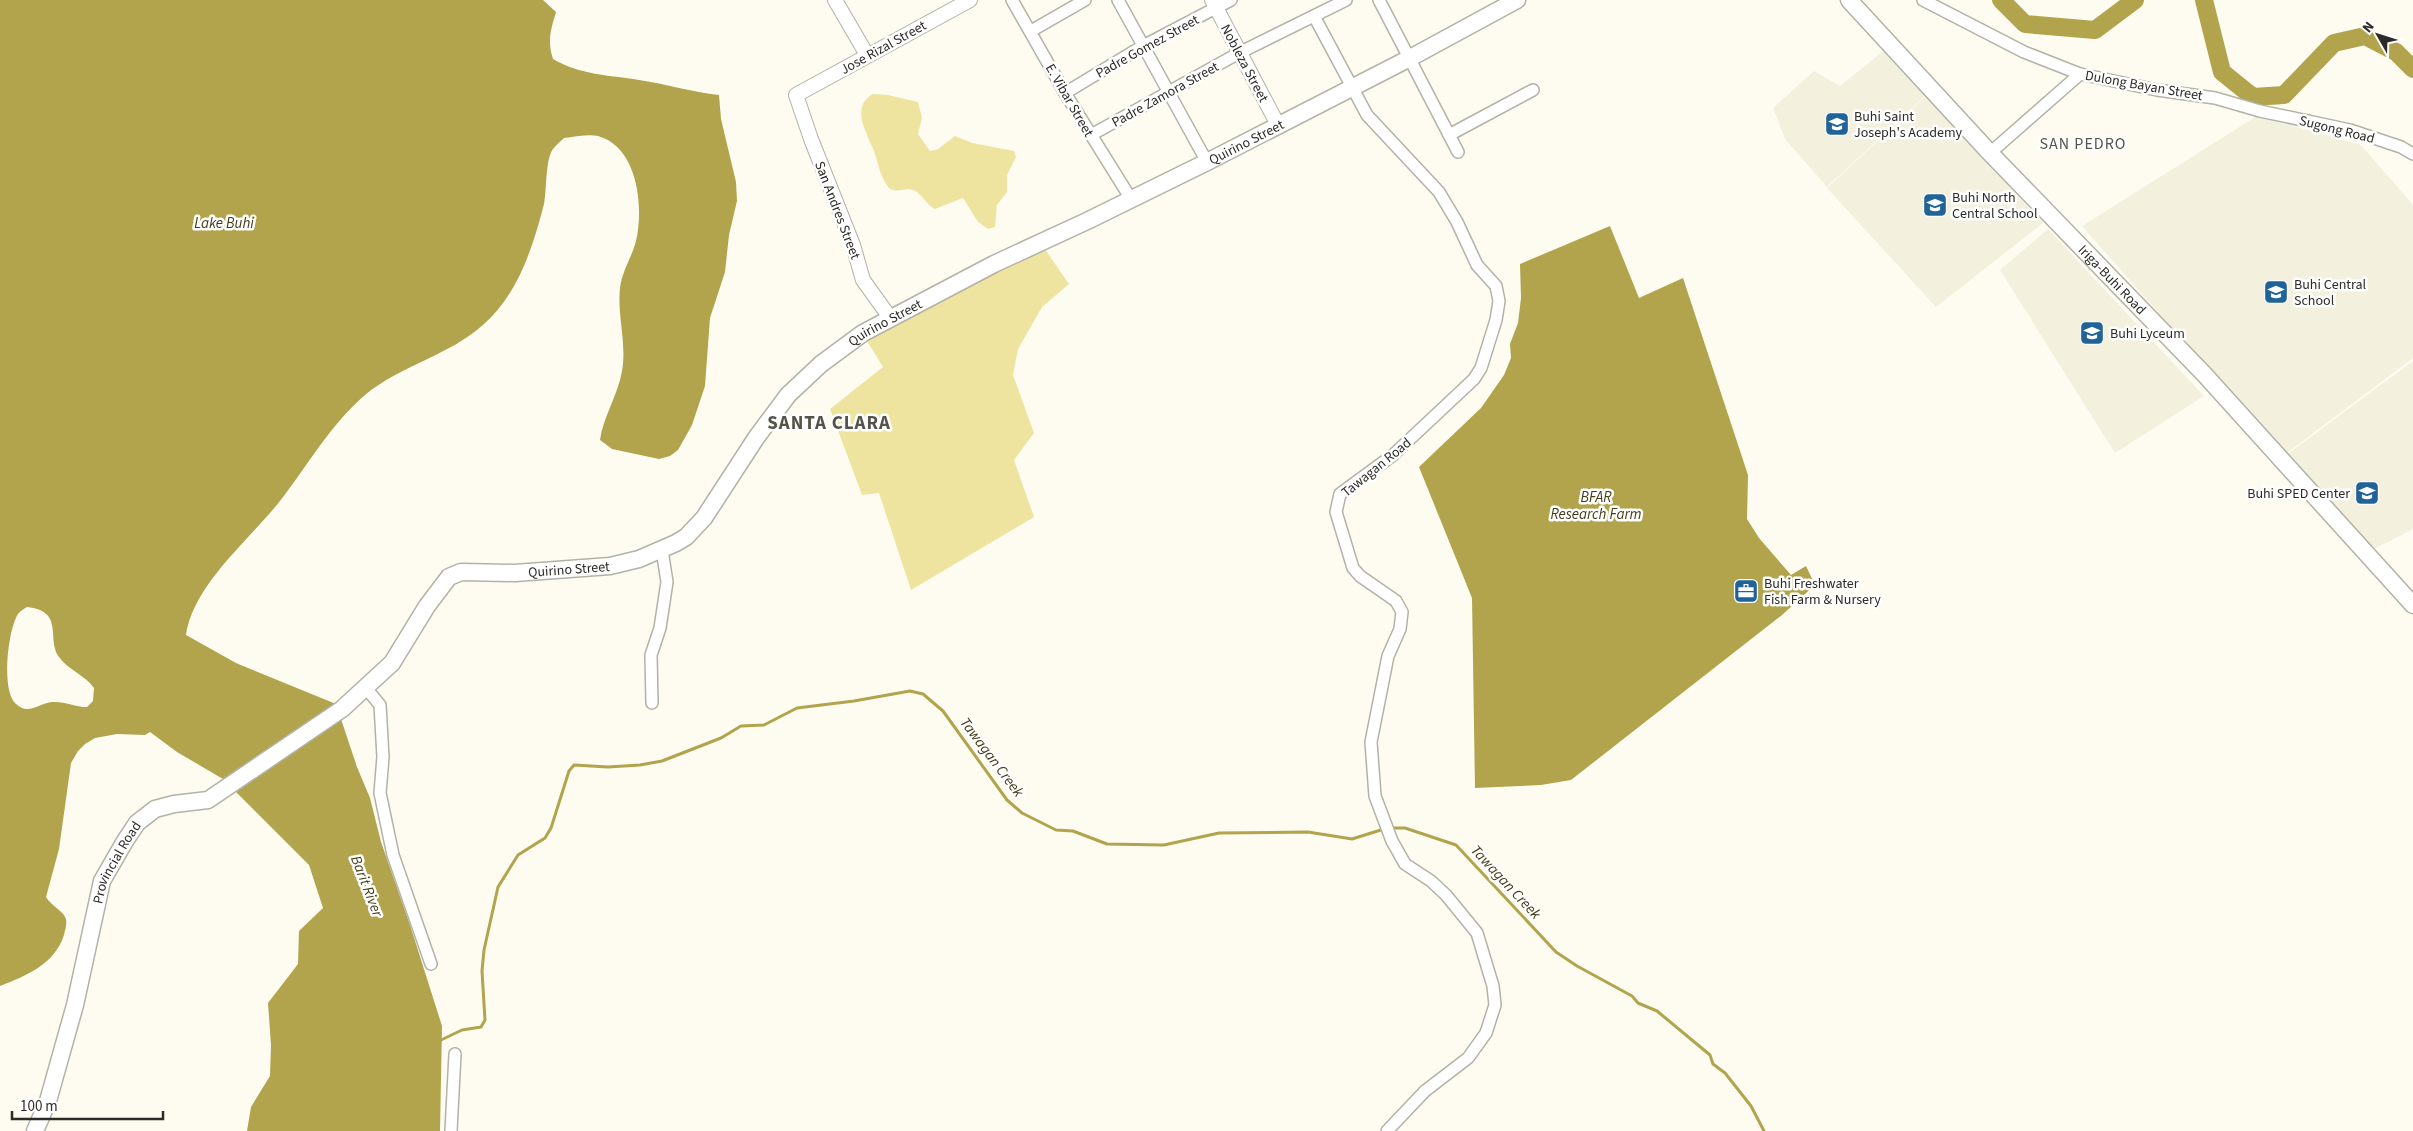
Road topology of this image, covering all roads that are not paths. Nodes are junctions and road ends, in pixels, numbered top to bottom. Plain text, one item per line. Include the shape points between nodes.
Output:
1 (835, 0) edge
2 (970, 0) edge
3 (1012, 0) edge
4 (1085, 0) edge
5 (1118, 0) edge
6 (1231, 0) edge
7 (1346, 0) edge
8 (1379, 0) edge
9 (1517, 0) edge
10 (1849, 0) edge
11 (1923, 0) edge
12 (1214, 4) edge
13 (1314, 16) junction
14 (1031, 31) junction
15 (1143, 46) junction
16 (1240, 53) junction
17 (867, 55) junction
18 (1410, 58) junction
19 (2080, 74) junction
20 (1350, 88) junction
21 (1533, 90) dead end
22 (1169, 92) junction
23 (1065, 93) junction
24 (796, 96) joint
25 (2260, 111) joint
26 (1278, 125) junction
27 (1091, 135) junction
28 (1449, 135) junction
29 (1458, 152) dead end
30 (1990, 153) junction
31 (2413, 154) edge
32 (1207, 162) junction
33 (1131, 199) junction
34 (891, 319) junction
35 (662, 550) junction
36 (2413, 605) edge
37 (365, 687) junction
38 (652, 704) dead end
39 (342, 709) joint
40 (431, 964) dead end
41 (455, 1054) dead end
42 (35, 1131) edge
43 (452, 1131) edge
44 (1386, 1131) edge

1 - 17 street
2 - 17 street, Jose Rizal Street
3 - 14 street, E. Vibar Street
4 - 14 street
5 - 15 street
6 - 12 street, Padre Gomez Street
7 - 13 street, Padre Zamora Street
8 - 18 street
9 - 18 main road, Quirino Street
10 - 30 main road, Iriga-Buhi Road
11 - 19 street, Dulong Bayan Street via 2024,52
12 - 15 street, Padre Gomez Street
12 - 16 street, Nobleza Street
13 - 16 street, Padre Zamora Street
13 - 20 street, Tawagan Road
14 - 23 street, E. Vibar Street
15 - 22 street
15 - 23 street, Padre Gomez Street
16 - 22 street, Padre Zamora Street
16 - 26 street, Nobleza Street
17 - 24 street, Jose Rizal Street
18 - 20 main road, Quirino Street
18 - 28 street
19 - 25 street, Dulong Bayan Street via 2215,98
19 - 30 street
20 - 26 main road, Quirino Street
20 - 44 street, Tawagan Road via 1367,115 1439,192 1477,265 1496,286 1499,301 1491,339 1474,379 1393,455 1340,494 1337,500 1336,512 1353,568 1396,601 1402,612 1400,629 1388,656 1371,742 1375,796 1392,841 1405,864 1431,881 1477,933 1492,980 1495,1005 1486,1033 1468,1058 1425,1091
21 - 28 street
22 - 27 street, Padre Zamora Street
22 - 32 street
23 - 27 street, E. Vibar Street
24 - 34 street, San Andres Street via 853,245 863,280
25 - 31 street, Sugong Road via 2350,130
26 - 32 main road, Quirino Street
27 - 33 street, E. Vibar Street
28 - 29 street
30 - 36 main road, Iriga-Buhi Road via 2204,374
32 - 33 main road, Quirino Street
33 - 34 main road, Quirino Street via 994,264
34 - 35 main road, Quirino Street via 863,333 797,386 762,431 704,518 686,537
35 - 37 main road, Quirino Street via 610,566 461,572 449,578 392,663
35 - 38 street via 667,582 660,628 651,655
37 - 39 main road, Quirino Street
37 - 40 street via 380,706 383,757 380,793 393,854
39 - 42 main road, Provincial Road via 208,800 155,809 138,824 112,860 102,881 75,1005 48,1101
41 - 43 street

